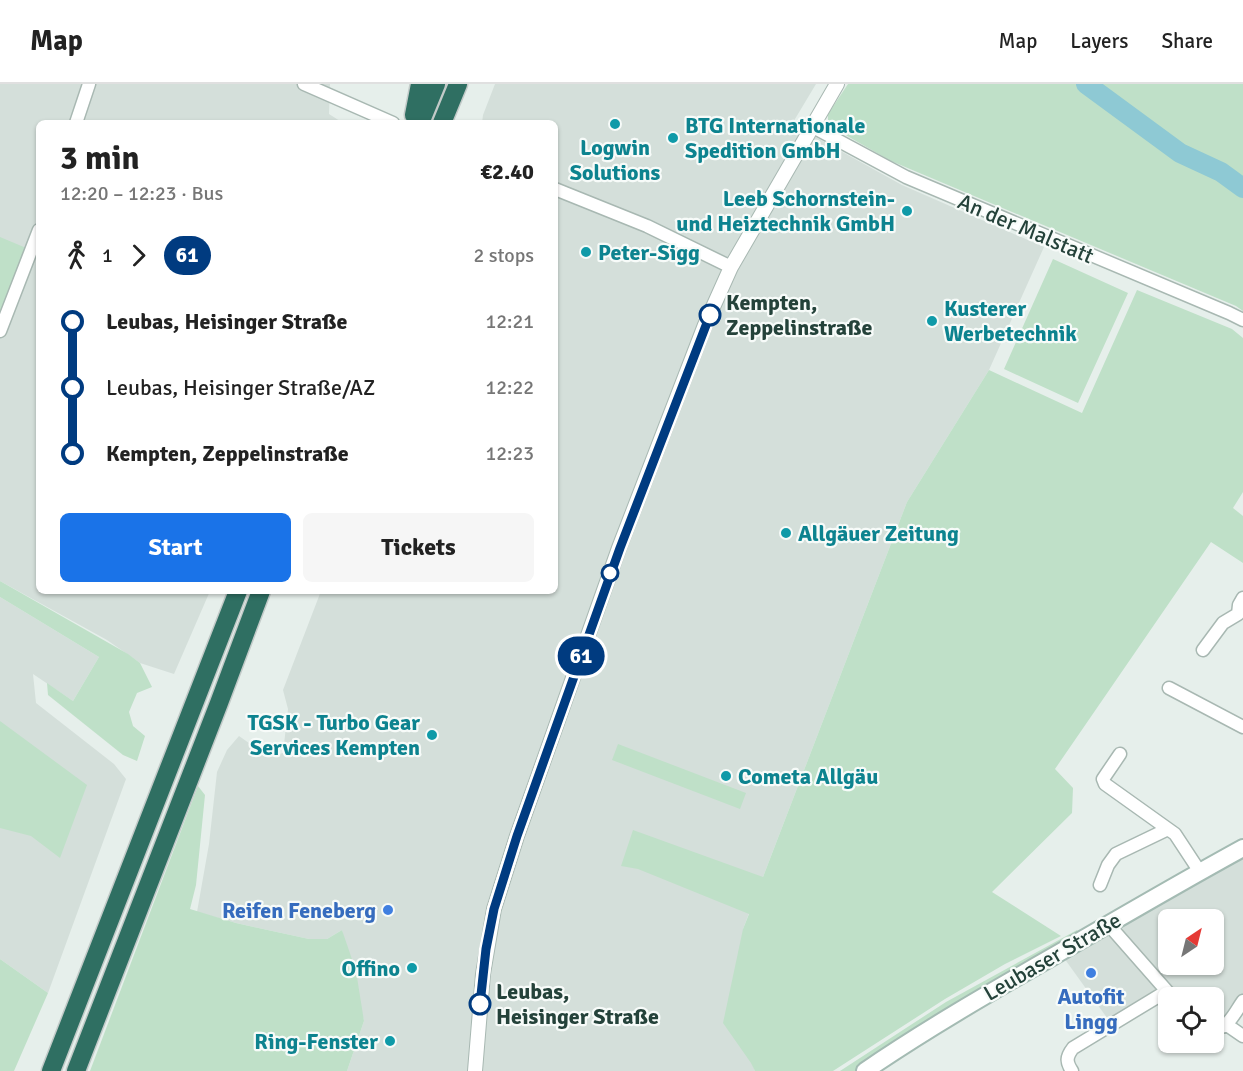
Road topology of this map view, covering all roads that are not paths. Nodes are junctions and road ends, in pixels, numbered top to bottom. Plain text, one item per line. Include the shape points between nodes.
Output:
1 (89, 84) edge
2 (304, 84) edge
3 (420, 84) edge
4 (436, 84) edge
5 (458, 84) edge
6 (837, 84) edge
7 (77, 120) edge
8 (386, 120) edge
9 (413, 120) edge
10 (421, 120) edge
11 (443, 120) edge
12 (815, 123) junction
13 (558, 190) edge
14 (36, 238) edge
15 (731, 267) junction
16 (1243, 321) edge
17 (0, 331) edge
18 (237, 594) edge
19 (260, 594) edge
20 (1243, 598) edge
21 (1238, 615) edge
22 (1203, 650) dead end
23 (1169, 688) dead end
24 (1243, 727) edge
25 (1120, 754) dead end
26 (1168, 829) junction
27 (1243, 848) edge
28 (1200, 872) junction
29 (1100, 885) dead end
30 (1108, 924) junction
31 (1164, 987) edge
32 (1158, 1001) edge
33 (1243, 1001) edge
34 (1227, 1025) junction
35 (1224, 1027) edge
36 (1243, 1036) edge
37 (51, 1071) edge
38 (76, 1071) edge
39 (475, 1071) edge
40 (865, 1071) edge
41 (1072, 1071) edge

1 - 7 street
2 - 8 street
3 - 9 highway
4 - 10 highway
5 - 11 highway
6 - 12 street
12 - 15 street
12 - 16 street, An der Malstatt via 906,177
13 - 15 street via 647,226
14 - 17 street
15 - 39 street via 620,548 517,836 497,901 483,974
18 - 37 highway
19 - 38 highway
20 - 21 street
21 - 22 street via 1223,622
23 - 24 street
25 - 26 street via 1104,779 1105,784
26 - 28 street
26 - 29 street via 1116,854
27 - 28 main road, Leubaser Straße
28 - 30 main road, Leubaser Straße
30 - 31 street
30 - 40 main road, Leubaser Straße
32 - 41 street via 1073,1048 1067,1062
33 - 34 street
34 - 35 street
34 - 36 street

